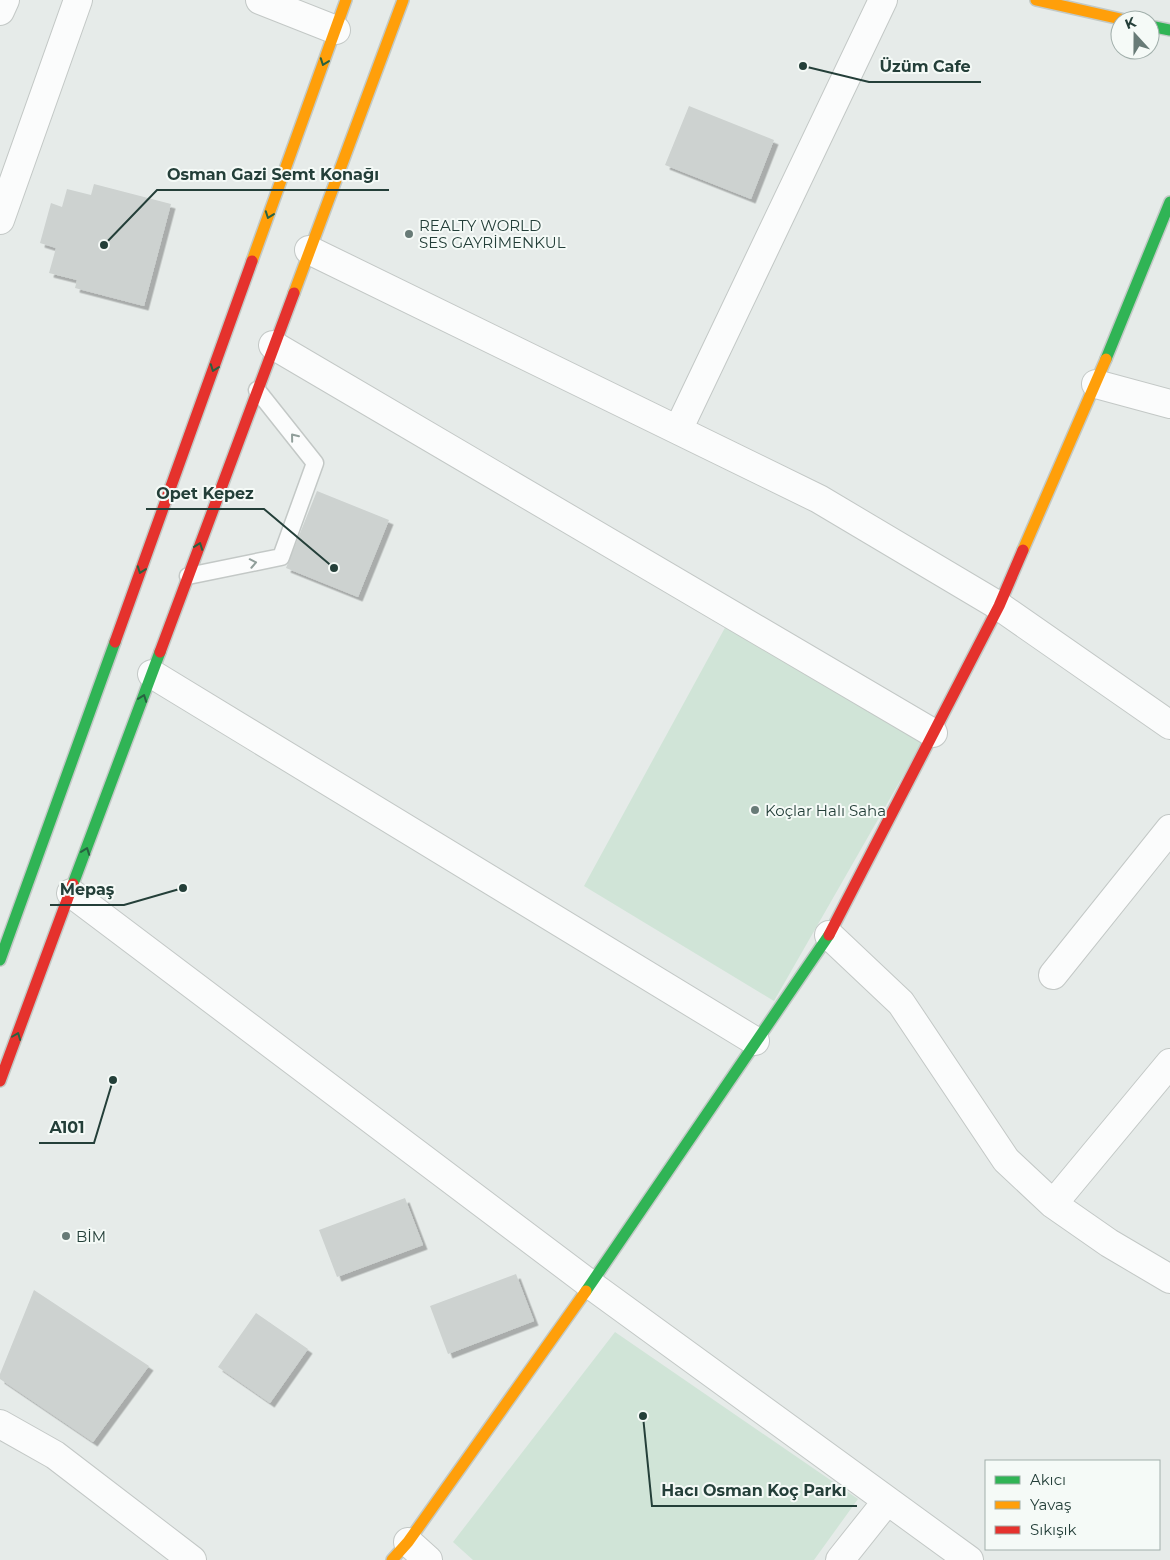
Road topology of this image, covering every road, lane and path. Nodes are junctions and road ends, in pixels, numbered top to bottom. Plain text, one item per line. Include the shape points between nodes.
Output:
1 (5, 0) edge
2 (78, 0) edge
3 (260, 0) edge
4 (346, 0) edge
5 (403, 0) edge
6 (883, 0) edge
7 (1036, 0) edge
8 (0, 11) edge
9 (410, 12) dead end
10 (1110, 17) edge
11 (395, 25) junction
12 (336, 30) junction
13 (11, 151) edge
14 (1170, 202) edge
15 (0, 220) edge
16 (309, 250) junction
17 (274, 345) junction
18 (1096, 384) junction
19 (257, 390) junction
20 (1170, 404) edge
21 (678, 430) junction
22 (188, 576) junction
23 (999, 606) junction
24 (152, 674) junction
25 (1170, 725) edge
26 (933, 733) junction
27 (1170, 829) edge
28 (71, 893) junction
29 (828, 935) junction
30 (0, 960) edge
31 (1053, 976) dead end
32 (755, 1041) junction
33 (1170, 1063) edge
34 (0, 1081) edge
35 (1053, 1204) junction
36 (1170, 1279) edge
37 (591, 1285) junction
38 (0, 1424) edge
39 (887, 1501) junction
40 (400, 1551) edge
41 (192, 1560) edge
42 (428, 1560) edge
43 (840, 1560) edge
44 (968, 1560) edge

1 - 8 street
2 - 13 street
3 - 12 street
4 - 12 main road
5 - 11 main road
6 - 21 street
7 - 10 main road
9 - 11 main road
11 - 16 main road
12 -> 30 main road
13 - 15 street
14 - 18 main road
16 - 17 main road
16 - 21 street
17 - 19 main road
17 - 26 street
18 - 20 street
18 - 23 main road
22 -> 19 main road
22 -> 19 lane via 281,557 315,463
21 - 23 street via 819,499
22 - 24 main road
23 - 25 street
23 - 26 main road
28 -> 24 main road
24 - 32 street
26 - 29 main road
27 - 31 street
34 -> 28 main road
28 - 37 street
29 - 32 main road
29 - 35 street via 900,1004 1006,1160
32 - 37 main road
33 - 35 street
35 - 36 street via 1109,1243
37 - 39 street
37 - 40 main road
38 - 41 street via 55,1455
39 - 43 street
39 - 44 street
40 - 42 street

